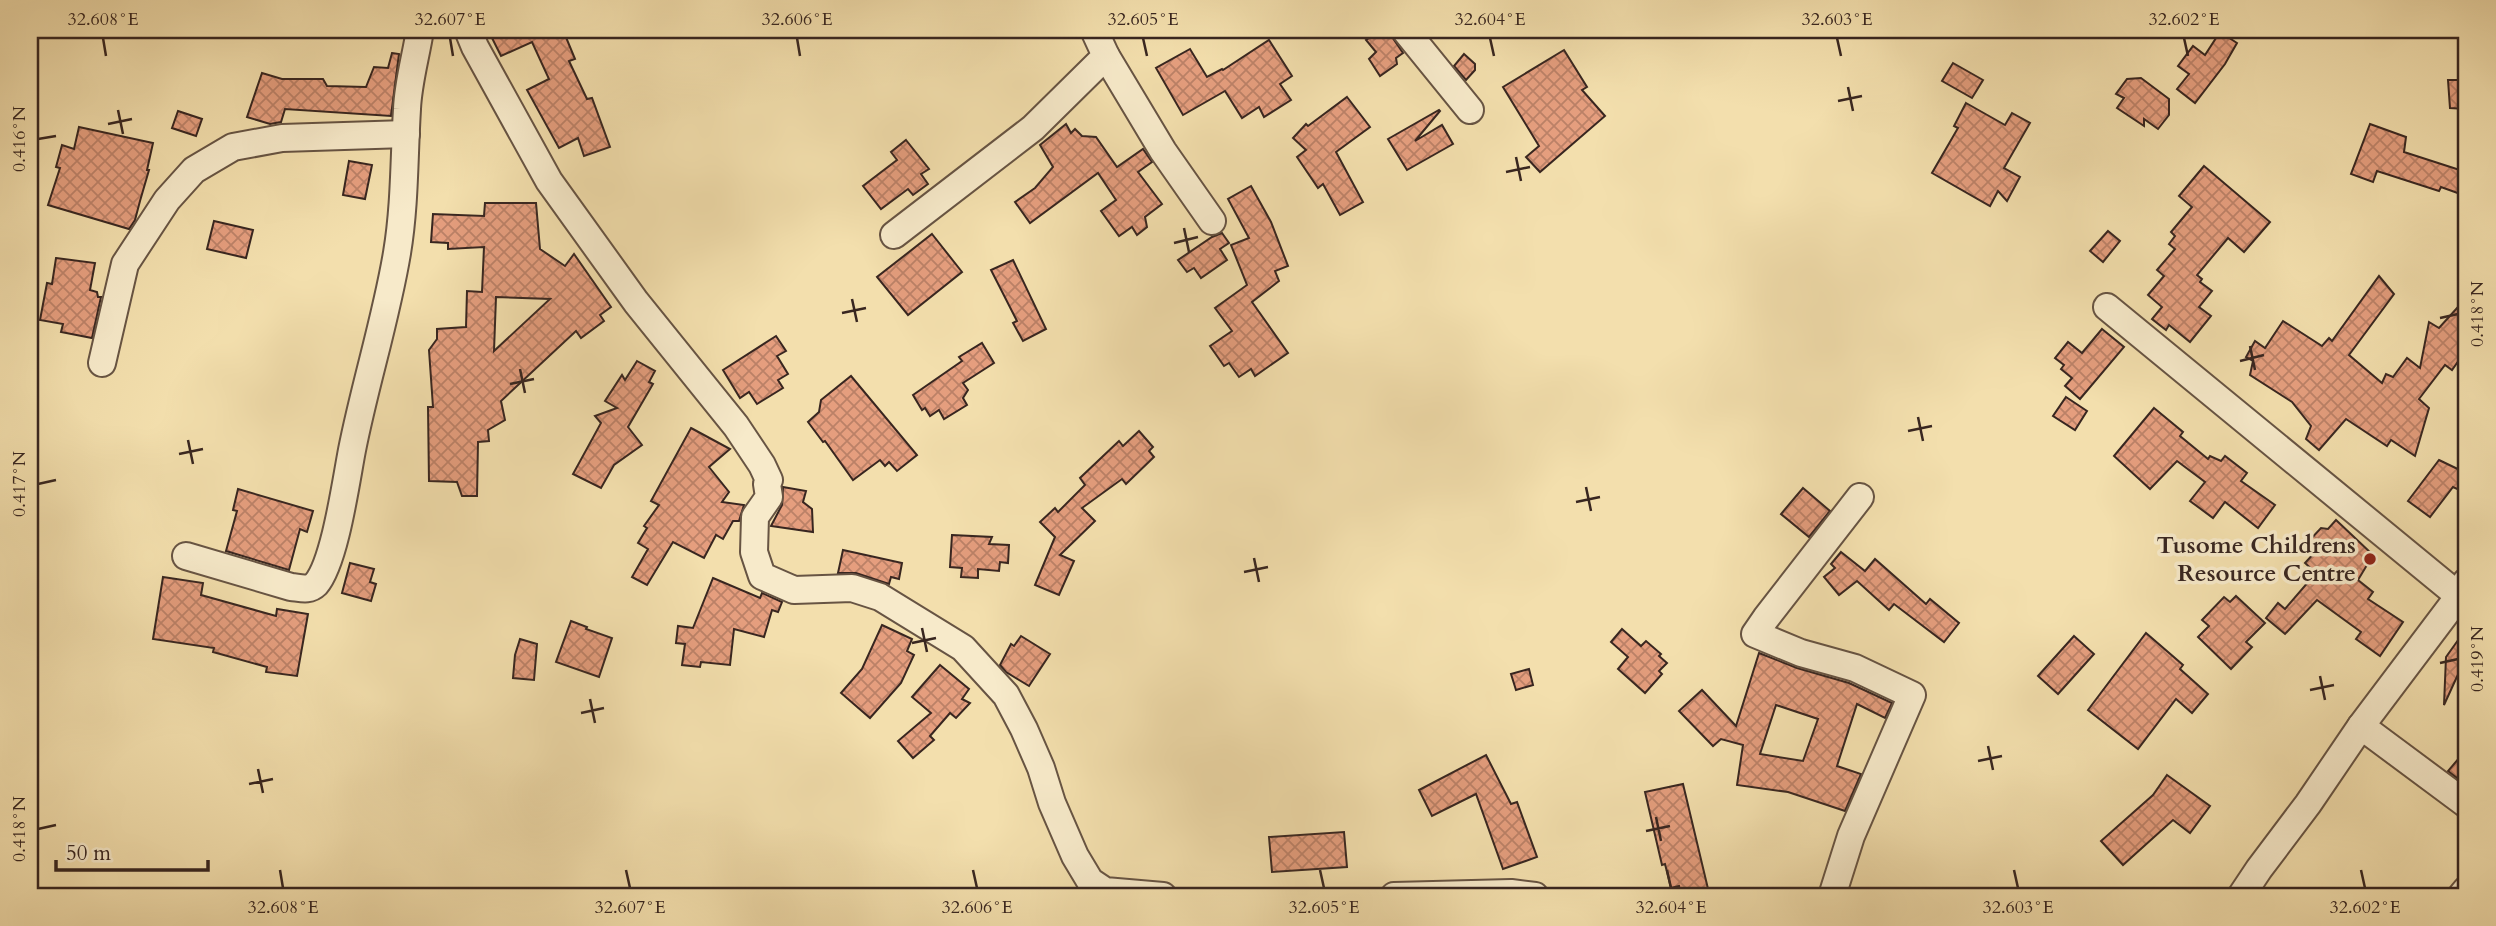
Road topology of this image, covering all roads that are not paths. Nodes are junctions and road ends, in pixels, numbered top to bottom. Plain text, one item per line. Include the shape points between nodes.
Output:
1 (420, 30) edge
2 (468, 30) edge
3 (1094, 30) edge
4 (1405, 30) edge
5 (1106, 56) junction
6 (1471, 110) dead end
7 (406, 134) junction
8 (1212, 221) dead end
9 (894, 235) dead end
10 (2107, 307) dead end
11 (102, 363) dead end
12 (1860, 497) dead end
13 (186, 556) dead end
14 (2463, 588) edge
15 (2361, 726) junction
16 (2466, 804) edge
17 (2466, 890) edge
18 (1163, 896) edge
19 (1394, 896) edge
20 (1535, 896) edge
21 (1832, 896) edge
22 (2241, 896) edge
23 (2461, 896) edge

1 - 7 street
2 - 18 street via 549,181 762,465 769,480 769,497 755,517 754,552 762,576 794,590 852,588 880,597 963,648 1006,695 1090,881 1105,891
3 - 5 street
4 - 6 street
5 - 8 street
5 - 9 street via 1033,128
7 - 11 street via 282,138 233,146 194,170 167,200 125,264
7 - 13 street via 398,251 363,393 334,544 318,580 306,589
10 - 14 street
12 - 21 street via 1755,634 1855,668 1912,695 1851,835
14 - 15 street
15 - 16 street
15 - 22 street
17 - 23 street
19 - 20 street

